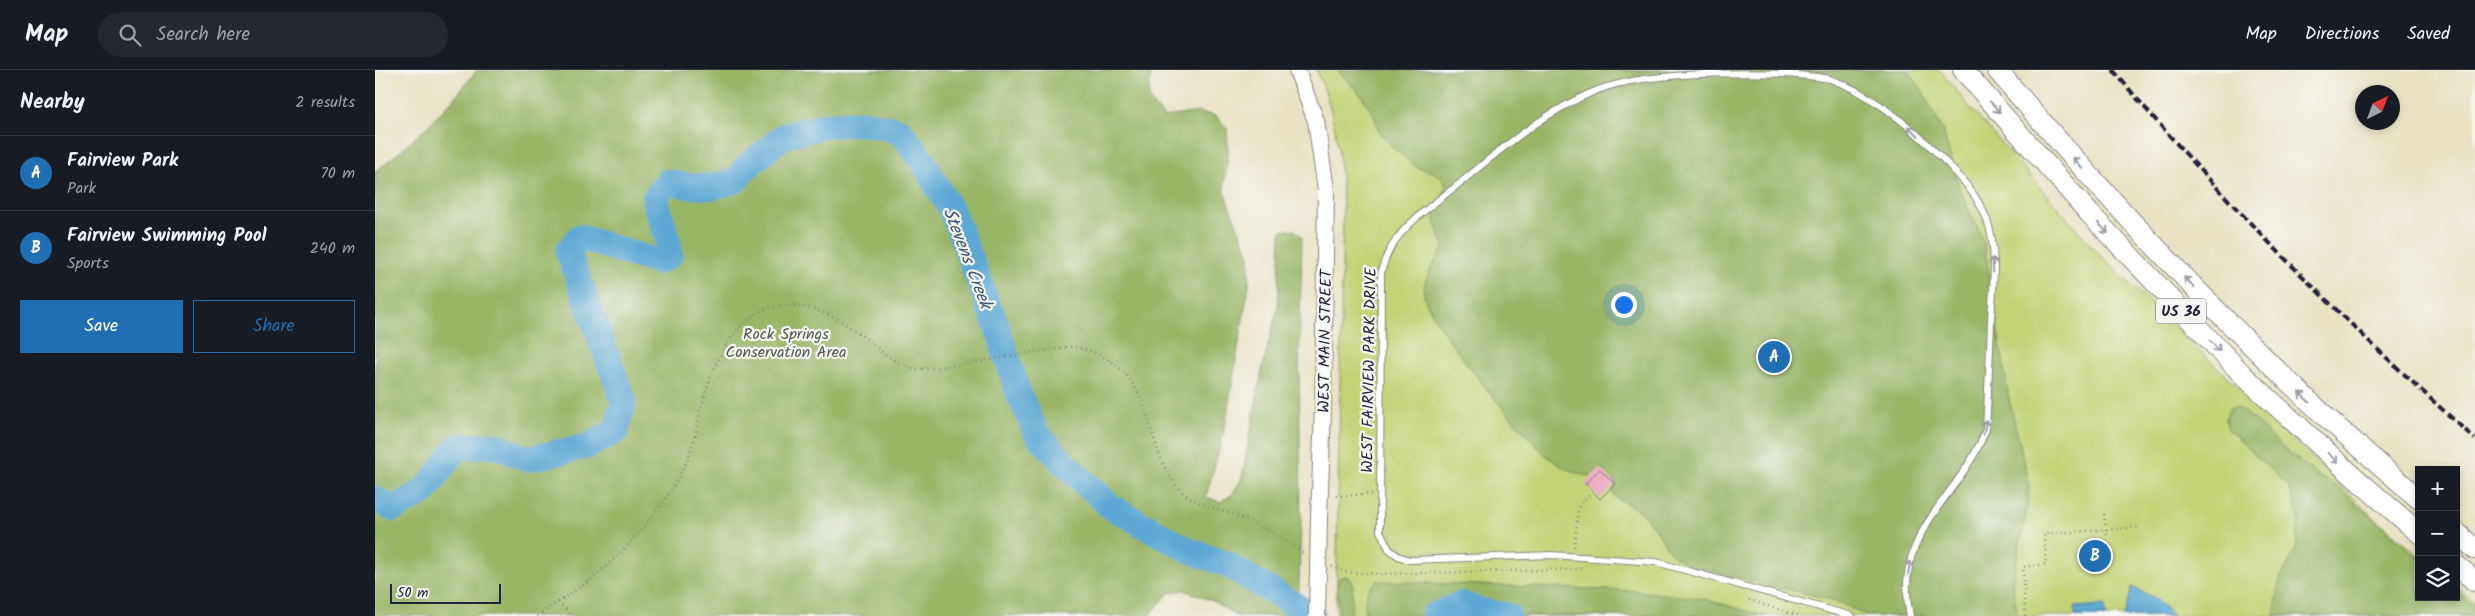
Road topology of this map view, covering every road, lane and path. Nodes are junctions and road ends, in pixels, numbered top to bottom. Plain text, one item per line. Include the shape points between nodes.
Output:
1 (1297, 70) edge
2 (1963, 70) edge
3 (1997, 70) edge
4 (1592, 492) dead end
5 (1379, 494) junction
6 (2415, 495) edge
7 (1336, 496) dead end
8 (2104, 514) dead end
9 (2141, 527) dead end
10 (2415, 529) edge
11 (2106, 530) junction
12 (2460, 535) edge
13 (2107, 537) dead end
14 (2475, 548) edge
15 (1305, 555) dead end
16 (1574, 556) junction
17 (1329, 565) dead end
18 (2460, 568) edge
19 (1588, 569) dead end
20 (2475, 581) edge
21 (1746, 599) dead end
22 (558, 602) junction
23 (537, 616) edge
24 (573, 616) edge
25 (1317, 616) edge
26 (1801, 616) edge
27 (1852, 616) edge
28 (1910, 616) edge
29 (2025, 616) edge

1 - 25 street, WEST MAIN STREET, bridge via 1316,121 1326,190
2 -> 10 main road, US 36 via 2090,214 2244,376
6 -> 3 main road, US 36 via 2313,405 2194,287 2105,194
4 - 16 path via 1579,506
5 - 7 path
5 - 16 lane, WEST FAIRVIEW PARK DRIVE via 1383,540 1398,556 1409,560
28 -> 5 lane, WEST FAIRVIEW PARK DRIVE via 1906,584 1917,540 1972,459 1986,429 1992,237 1986,217 1969,189 1926,142 1880,105 1830,79 1802,73 1757,70 1707,72 1668,74 1600,89 1567,105 1521,135 1413,222 1391,244 1381,274
8 - 11 path
9 - 11 path
11 - 13 path
11 - 29 path via 2044,534 2046,564 2023,567
12 - 14 main road
15 - 22 path via 1239,516 1209,508 1177,486 1165,468 1147,409 1134,385 1121,369 1100,355 1075,347 915,368 896,362 861,334 824,313 804,305 768,307 739,327 715,364 693,447 675,484 642,528 614,558 591,580
16 - 27 lane, WEST FAIRVIEW PARK DRIVE via 1663,563
17 - 19 path via 1345,572 1379,574
18 - 20 main road
21 - 26 path
22 - 23 path
22 - 24 path

